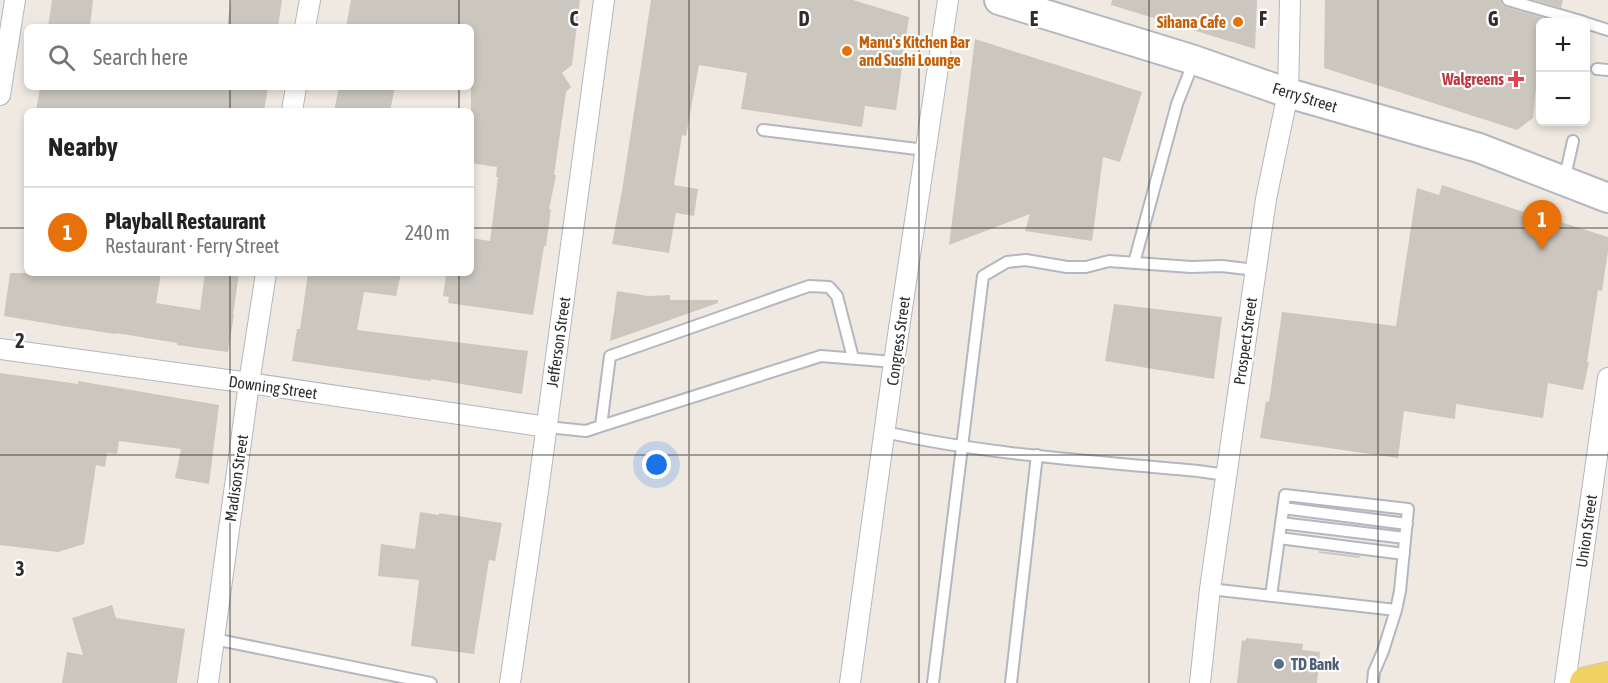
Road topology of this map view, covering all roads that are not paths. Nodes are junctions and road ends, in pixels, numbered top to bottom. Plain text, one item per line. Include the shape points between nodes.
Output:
1 (15, 0) edge
2 (310, 0) edge
3 (604, 0) edge
4 (948, 0) edge
5 (999, 0) edge
6 (1290, 0) edge
7 (1509, 0) edge
8 (1568, 18) edge
9 (306, 24) edge
10 (1590, 25) edge
11 (1608, 30) edge
12 (1194, 60) junction
13 (296, 90) edge
14 (1288, 93) junction
15 (0, 95) edge
16 (292, 108) edge
17 (763, 130) dead end
18 (1573, 141) dead end
19 (925, 150) junction
20 (1564, 181) junction
21 (1608, 198) edge
22 (1134, 263) junction
23 (1256, 270) junction
24 (266, 276) edge
25 (0, 349) edge
26 (853, 358) junction
27 (894, 362) junction
28 (1608, 378) edge
29 (249, 383) junction
30 (601, 426) junction
31 (547, 427) junction
32 (885, 432) junction
33 (963, 446) junction
34 (1037, 455) junction
35 (1226, 476) junction
36 (1281, 523) junction
37 (1279, 538) junction
38 (1405, 538) junction
39 (1404, 554) junction
40 (1210, 589) junction
41 (1271, 596) junction
42 (1396, 610) junction
43 (214, 639) junction
44 (1608, 678) edge
45 (208, 683) edge
46 (431, 683) edge
47 (510, 683) edge
48 (850, 683) edge
49 (933, 683) edge
50 (1011, 683) edge
51 (1200, 683) edge
52 (1373, 683) edge
53 (1565, 683) edge
54 (1586, 683) edge

1 - 15 street
2 - 9 street
3 - 31 street, Jefferson Street
4 - 19 street, Congress Street
5 - 12 main road, Ferry Street
6 - 14 street, Prospect Street
7 - 8 lane
10 - 11 lane
12 - 14 main road, Ferry Street
12 - 22 lane via 1177,104
13 - 16 street
14 - 20 main road, Ferry Street via 1479,147
14 - 23 street, Prospect Street
17 - 19 lane
18 - 20 lane
19 - 27 street, Congress Street
20 - 21 main road, Ferry Street
22 - 23 lane
22 - 33 lane via 1109,261 1067,267 1026,260 1008,262 983,276
23 - 35 street, Prospect Street
24 - 29 street, Madison Street
25 - 29 street, Downing Street
26 - 27 lane
26 - 30 lane via 821,356
26 - 30 lane via 837,296 829,287 809,286 610,356
27 - 32 street, Congress Street
28 - 53 street, Union Street
29 - 31 street, Downing Street
29 - 43 street, Madison Street
30 - 31 lane via 586,430
31 - 47 street, Jefferson Street
32 - 33 lane
32 - 48 street, Congress Street
33 - 34 lane
33 - 49 lane
34 - 35 lane
34 - 50 lane
35 - 40 street, Prospect Street
36 - 37 lane
36 - 38 lane
36 - 38 lane via 1283,508 1407,524
37 - 39 lane
37 - 41 lane
38 - 39 lane
39 - 42 lane
40 - 41 lane
40 - 51 street, Prospect Street
41 - 42 lane
42 - 52 lane
43 - 45 street, Madison Street
43 - 46 lane
44 - 54 main road

